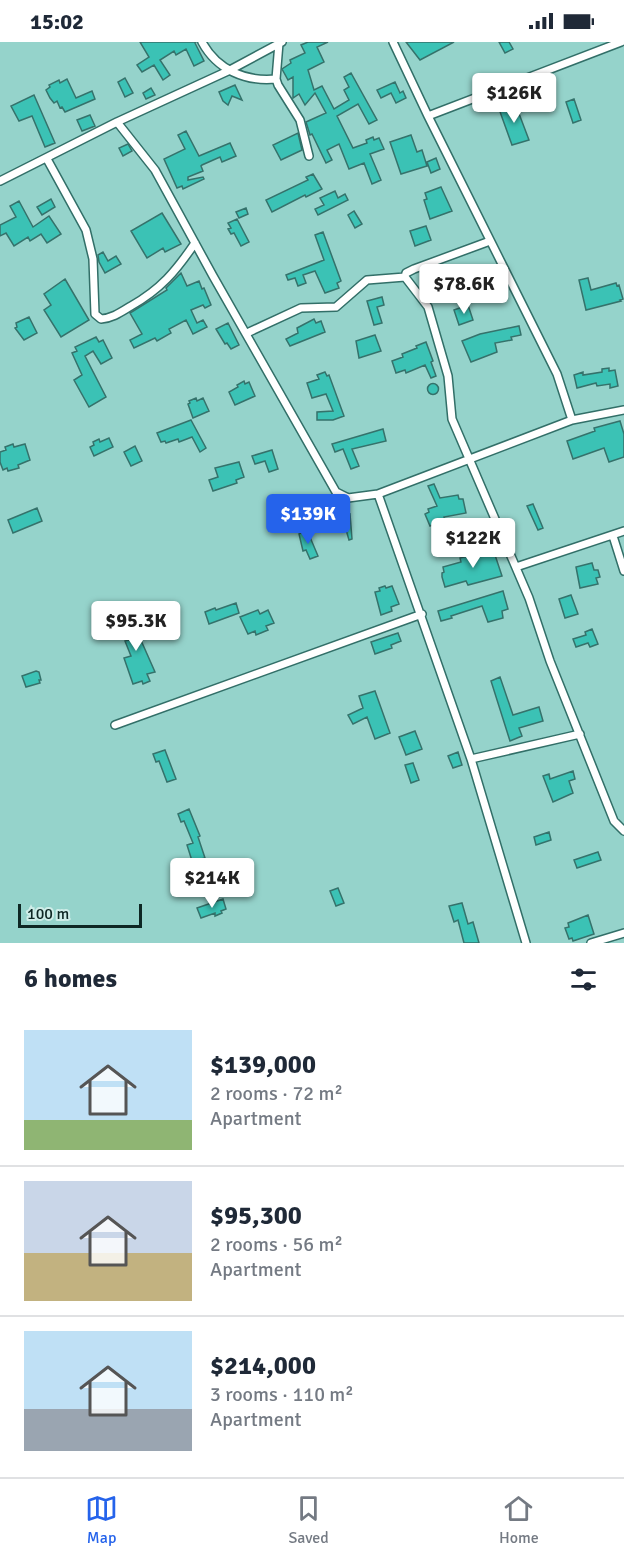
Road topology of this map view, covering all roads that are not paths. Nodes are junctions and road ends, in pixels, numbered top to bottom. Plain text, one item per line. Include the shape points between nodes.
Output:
1 (202, 42) edge
2 (393, 42) edge
3 (621, 42) edge
4 (281, 43) edge
5 (228, 71) junction
6 (276, 79) junction
7 (428, 116) junction
8 (117, 122) junction
9 (309, 156) dead end
10 (46, 159) junction
11 (0, 181) edge
12 (490, 241) junction
13 (195, 243) junction
14 (405, 277) junction
15 (247, 333) junction
16 (624, 410) edge
17 (572, 420) junction
18 (471, 459) junction
19 (378, 494) junction
20 (624, 531) edge
21 (613, 536) junction
22 (516, 567) junction
23 (624, 571) edge
24 (422, 614) junction
25 (115, 725) dead end
26 (580, 734) junction
27 (471, 759) junction
28 (624, 831) edge
29 (624, 933) edge
30 (526, 943) edge
31 (591, 943) edge

1 - 5 street
2 - 7 street
3 - 7 street
4 - 5 street
4 - 6 street
5 - 6 street via 259,81
5 - 8 street
6 - 9 street via 300,120
7 - 12 street
8 - 10 street
8 - 13 street via 155,170
10 - 11 street
10 - 13 street via 86,230 93,259 95,314 101,319 110,318 153,293
12 - 14 street via 414,269
12 - 17 street via 557,374
13 - 15 street
14 - 15 street via 367,280 336,307 301,308
14 - 18 street via 428,307 448,376 452,419
15 - 19 street via 336,492 348,498
16 - 17 street
17 - 18 street
18 - 19 street
18 - 22 street
19 - 24 street
20 - 21 street
21 - 22 street
21 - 23 street
22 - 26 street
24 - 25 street
24 - 27 street
26 - 27 street
26 - 28 street via 614,821
27 - 30 street
29 - 31 street

